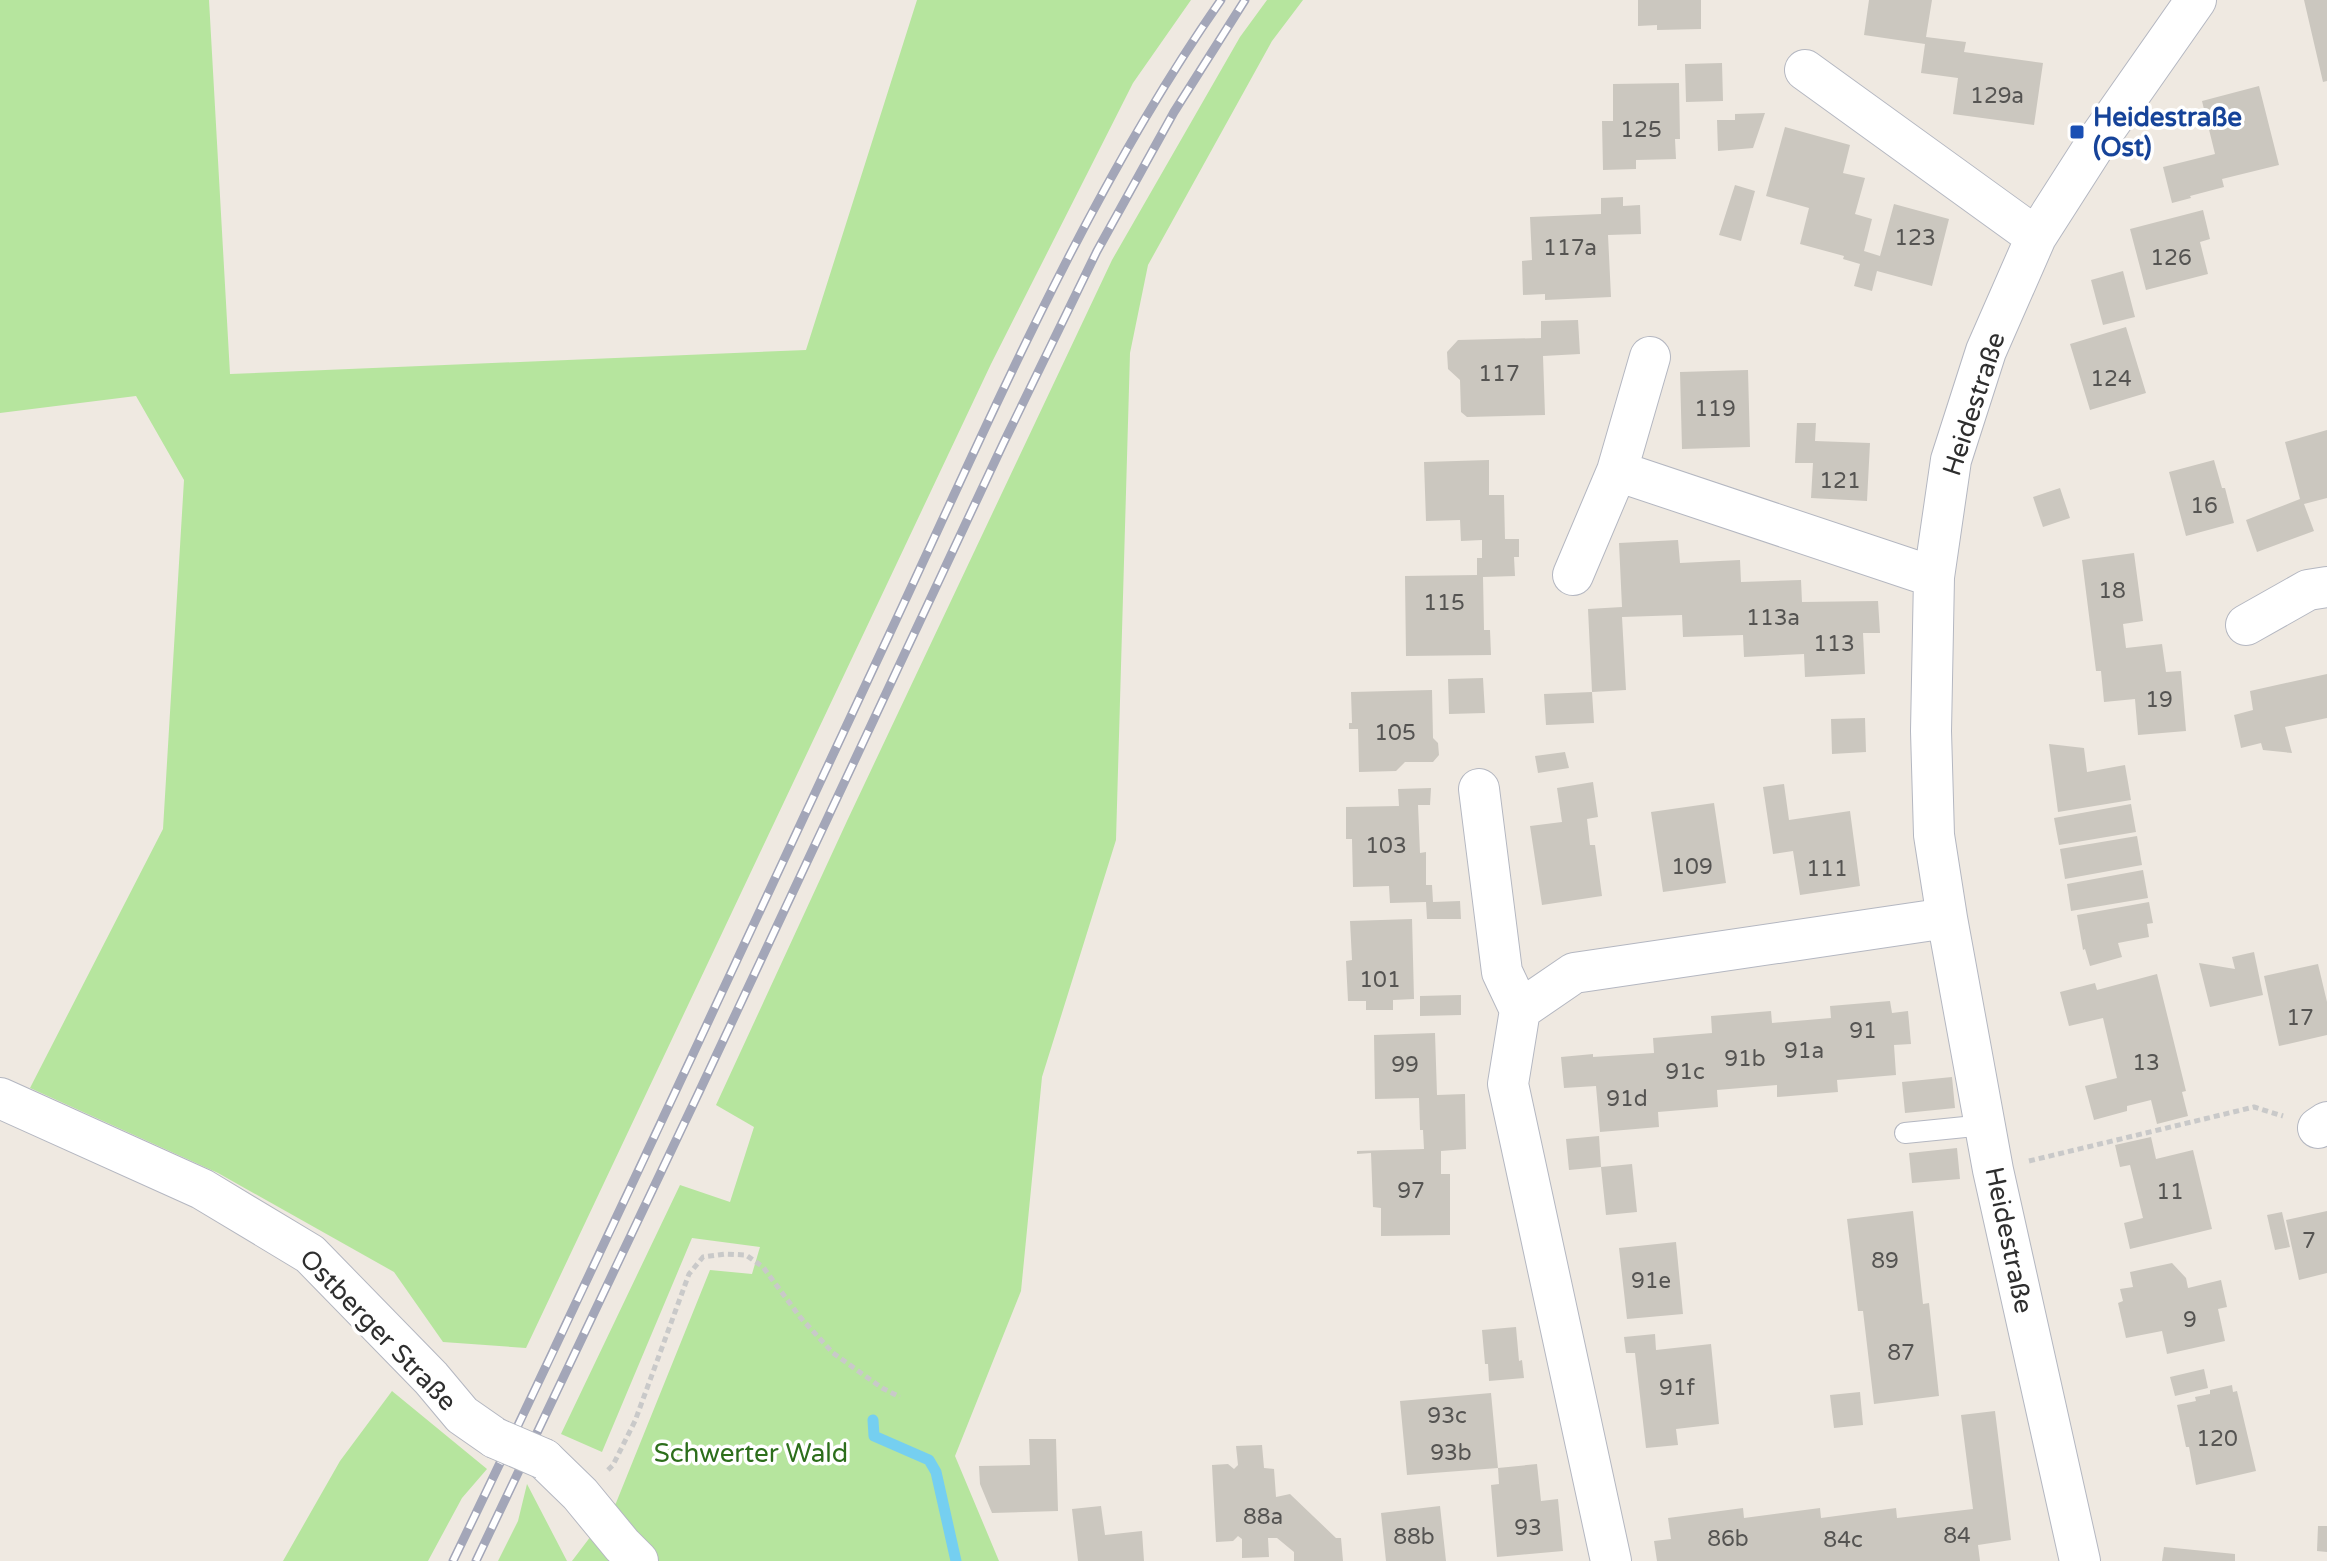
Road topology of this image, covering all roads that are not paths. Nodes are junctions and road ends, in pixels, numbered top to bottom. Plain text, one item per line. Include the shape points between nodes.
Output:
1 (2196, 0) edge
2 (1805, 70) dead end
3 (2036, 237) junction
4 (1650, 357) dead end
5 (1617, 471) junction
6 (1573, 575) dead end
7 (1934, 577) junction
8 (2327, 587) edge
9 (2246, 625) dead end
10 (1479, 789) dead end
11 (1947, 918) junction
12 (1520, 1010) junction
13 (0, 1098) edge
14 (1985, 1125) junction
15 (1905, 1133) dead end
16 (638, 1561) edge
17 (1611, 1561) edge
18 (2080, 1561) edge

1 - 3 street, Heidestraße
2 - 3 street
3 - 7 street, Heidestraße via 1986,351 1951,460
4 - 5 street
5 - 6 street
5 - 7 street
7 - 11 street, Heidestraße via 1934,835
8 - 9 street via 2308,590
10 - 12 street via 1502,972
11 - 12 street via 1574,973
11 - 14 street, Heidestraße
12 - 17 street via 1508,1084
13 - 16 street, Ostberger Straße, bridge via 202,1189 310,1254 462,1415 495,1438 544,1459
14 - 15 lane
14 - 18 street, Heidestraße

